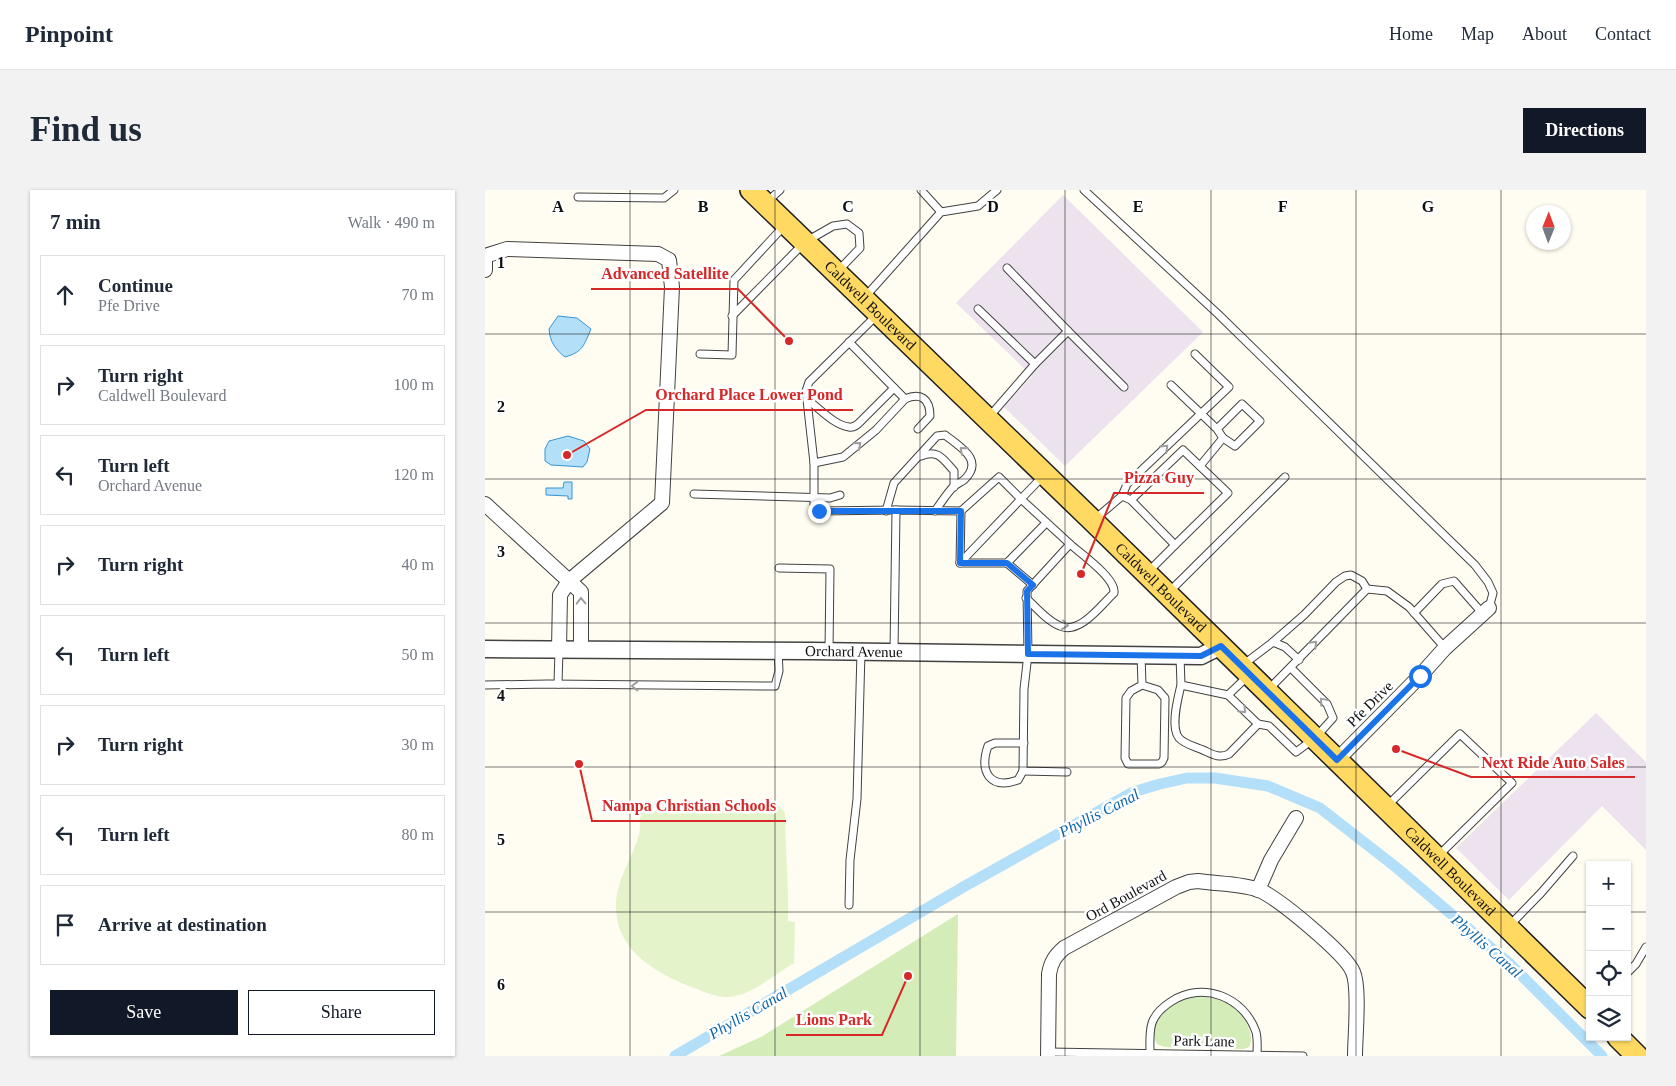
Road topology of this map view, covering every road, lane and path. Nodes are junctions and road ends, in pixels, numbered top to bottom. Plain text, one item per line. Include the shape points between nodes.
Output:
1 (674, 190) edge
2 (921, 190) edge
3 (997, 190) edge
4 (1084, 190) edge
5 (765, 195) edge
6 (577, 197) dead end
7 (941, 212) junction
8 (786, 224) junction
9 (805, 242) junction
10 (1007, 268) dead end
11 (485, 270) edge
12 (836, 272) junction
13 (871, 306) junction
14 (978, 309) dead end
15 (732, 316) junction
16 (1068, 331) junction
17 (849, 342) junction
18 (700, 354) dead end
19 (1195, 354) dead end
20 (1035, 364) junction
21 (1171, 385) dead end
22 (1124, 387) dead end
23 (894, 388) junction
24 (905, 399) junction
25 (808, 400) junction
26 (1201, 414) junction
27 (987, 419) junction
28 (918, 429) dead end
29 (1217, 429) junction
30 (1223, 438) junction
31 (917, 457) junction
32 (814, 463) junction
33 (1200, 466) junction
34 (1044, 474) junction
35 (1285, 477) dead end
36 (954, 486) junction
37 (694, 494) dead end
38 (840, 495) dead end
39 (1122, 496) junction
40 (814, 498) junction
41 (1021, 499) junction
42 (1131, 500) junction
43 (485, 504) edge
44 (896, 510) junction
45 (886, 511) junction
46 (935, 511) junction
47 (961, 511) junction
48 (1093, 520) junction
49 (1046, 523) junction
50 (1070, 544) junction
51 (1175, 545) junction
52 (960, 563) junction
53 (1007, 563) junction
54 (779, 568) dead end
55 (1146, 574) junction
56 (569, 581) junction
57 (1033, 585) junction
58 (1367, 589) junction
59 (1167, 594) junction
60 (1026, 598) junction
61 (1486, 611) junction
62 (1414, 613) junction
63 (1273, 642) junction
64 (1221, 646) junction
65 (1445, 648) junction
66 (485, 649) edge
67 (559, 650) junction
68 (581, 650) junction
69 (778, 651) junction
70 (829, 651) junction
71 (861, 652) junction
72 (894, 652) junction
73 (1028, 654) junction
74 (1141, 654) junction
75 (1180, 656) junction
76 (1299, 660) junction
77 (1291, 668) junction
78 (1246, 670) junction
79 (558, 684) junction
80 (485, 685) edge
81 (1142, 685) junction
82 (1181, 685) junction
83 (1267, 691) junction
84 (1228, 695) junction
85 (1258, 724) junction
86 (1315, 738) junction
87 (1023, 743) junction
88 (1337, 760) junction
89 (1023, 771) junction
90 (1067, 772) dead end
91 (1386, 808) junction
92 (1296, 818) dead end
93 (1573, 856) dead end
94 (1437, 857) junction
95 (1258, 890) junction
96 (849, 906) dead end
97 (1508, 927) junction
98 (1646, 947) edge
99 (1643, 960) edge
100 (1631, 970) edge
101 (1586, 1004) edge
102 (1623, 1041) edge
103 (1048, 1054) edge
104 (1150, 1054) junction
105 (1257, 1055) edge
106 (1303, 1056) edge
107 (1355, 1056) edge
108 (1637, 1056) edge

1 - 6 lane via 664,198
2 - 7 lane
3 - 7 lane via 978,206
4 - 61 lane via 1218,314 1475,565 1493,593
5 - 8 main road, Caldwell Boulevard
7 - 13 lane
8 - 9 main road, Caldwell Boulevard
8 - 15 lane via 733,280
9 - 12 main road, Caldwell Boulevard
9 - 12 lane via 833,226 847,224 859,233 860,248
9 - 15 lane
10 - 16 lane
11 - 56 street via 485,256 507,249 657,254 669,260 672,294 662,503
12 - 13 main road, Caldwell Boulevard
13 - 17 lane
13 - 27 main road, Caldwell Boulevard
14 - 20 lane
15 - 18 lane via 732,355
16 - 20 lane
16 - 22 lane
17 - 23 lane
17 - 25 lane via 809,382
19 - 26 lane via 1229,388
20 - 27 lane
21 - 26 lane
23 - 24 lane
23 - 25 lane via 854,427 836,422
24 - 28 lane via 913,396 923,398 930,406 930,416
32 -> 24 lane via 843,457 877,430
25 - 32 lane
26 - 29 lane
39 -> 26 lane via 1127,484
27 - 34 main road, Caldwell Boulevard
29 - 30 lane
29 - 30 lane via 1243,404 1260,421 1235,446
30 - 33 lane
31 - 36 lane via 935,453 942,458 954,471
36 -> 31 lane via 973,468 968,453 945,436 937,436
31 - 45 lane via 894,483
32 - 40 lane
33 - 42 lane via 1183,450
33 - 51 lane via 1228,493
34 - 41 lane
34 - 48 main road, Caldwell Boulevard
35 - 59 lane
36 - 46 lane
37 - 40 lane
38 - 40 lane
39 - 42 lane
39 - 48 lane
40 - 45 lane via 814,505 819,511
41 - 47 lane via 999,477
41 - 49 lane
41 - 52 lane
42 - 51 lane
43 - 56 street
44 - 45 lane
44 - 46 lane
44 - 72 lane
46 - 47 lane
47 - 52 lane
48 - 55 main road, Caldwell Boulevard
49 - 50 lane
49 - 53 lane
50 - 57 lane
60 -> 50 lane via 1058,625 1068,627 1084,622 1114,593 1109,578
51 - 55 lane
52 - 53 lane
53 - 57 lane
54 - 70 lane via 830,569
55 - 59 main road, Caldwell Boulevard
56 - 67 street via 561,595
68 -> 56 street via 581,592
57 - 60 lane
58 - 62 lane via 1387,591
58 - 63 lane via 1362,581 1351,575 1345,576
76 -> 58 lane
59 - 64 main road, Caldwell Boulevard
60 - 73 lane
61 - 62 lane via 1454,582 1442,584
61 - 65 street, Pfe Drive
62 - 65 lane
63 - 76 lane via 1285,647
63 - 78 lane
64 - 75 street, Orchard Avenue via 1201,656
64 - 78 main road, Caldwell Boulevard
65 - 88 street, Pfe Drive
66 - 67 street, Orchard Avenue
67 - 68 street, Orchard Avenue
67 - 79 lane
68 - 69 street, Orchard Avenue
69 - 70 street, Orchard Avenue
69 -> 79 lane via 779,671 775,686
70 - 71 street, Orchard Avenue
71 - 72 street, Orchard Avenue
71 - 96 lane via 857,799
72 - 73 street, Orchard Avenue
73 - 74 street, Orchard Avenue
73 - 87 lane
74 - 75 street, Orchard Avenue
74 - 81 lane
75 - 82 lane
76 - 77 lane
77 - 83 lane
86 -> 77 lane via 1333,718 1327,704
78 - 83 main road, Caldwell Boulevard
78 - 84 lane
79 - 80 lane
81 - 81 lane via 1158,690 1165,698 1164,758 1159,764 1128,764 1125,758 1126,698
82 - 84 lane
82 - 85 lane via 1175,712 1179,739 1216,756 1223,756 1229,754
83 - 86 main road, Caldwell Boulevard
84 -> 85 lane
85 - 86 lane via 1269,726 1296,752
86 - 88 main road, Caldwell Boulevard
87 - 89 lane
87 - 89 lane via 988,746 986,769 996,783 1007,784 1018,780
88 - 91 main road, Caldwell Boulevard
89 - 90 lane
91 - 94 main road, Caldwell Boulevard
91 - 94 lane via 1460,734 1511,783
92 - 95 street via 1271,860
93 - 97 lane
94 - 97 main road, Caldwell Boulevard
95 - 103 street, Ord Boulevard via 1189,882 1176,886 1055,955 1049,974
95 - 107 street, Ord Boulevard via 1280,903 1348,962 1356,988
97 - 101 main road, Caldwell Boulevard
98 - 99 lane
99 - 100 lane
102 - 108 main road
103 - 104 lane, Park Lane
104 - 105 lane, Park Lane
104 - 105 lane, Park Lane via 1152,1024 1158,1013 1177,998 1190,992 1203,992 1225,996 1242,1010 1255,1032
105 - 106 lane, Park Lane

